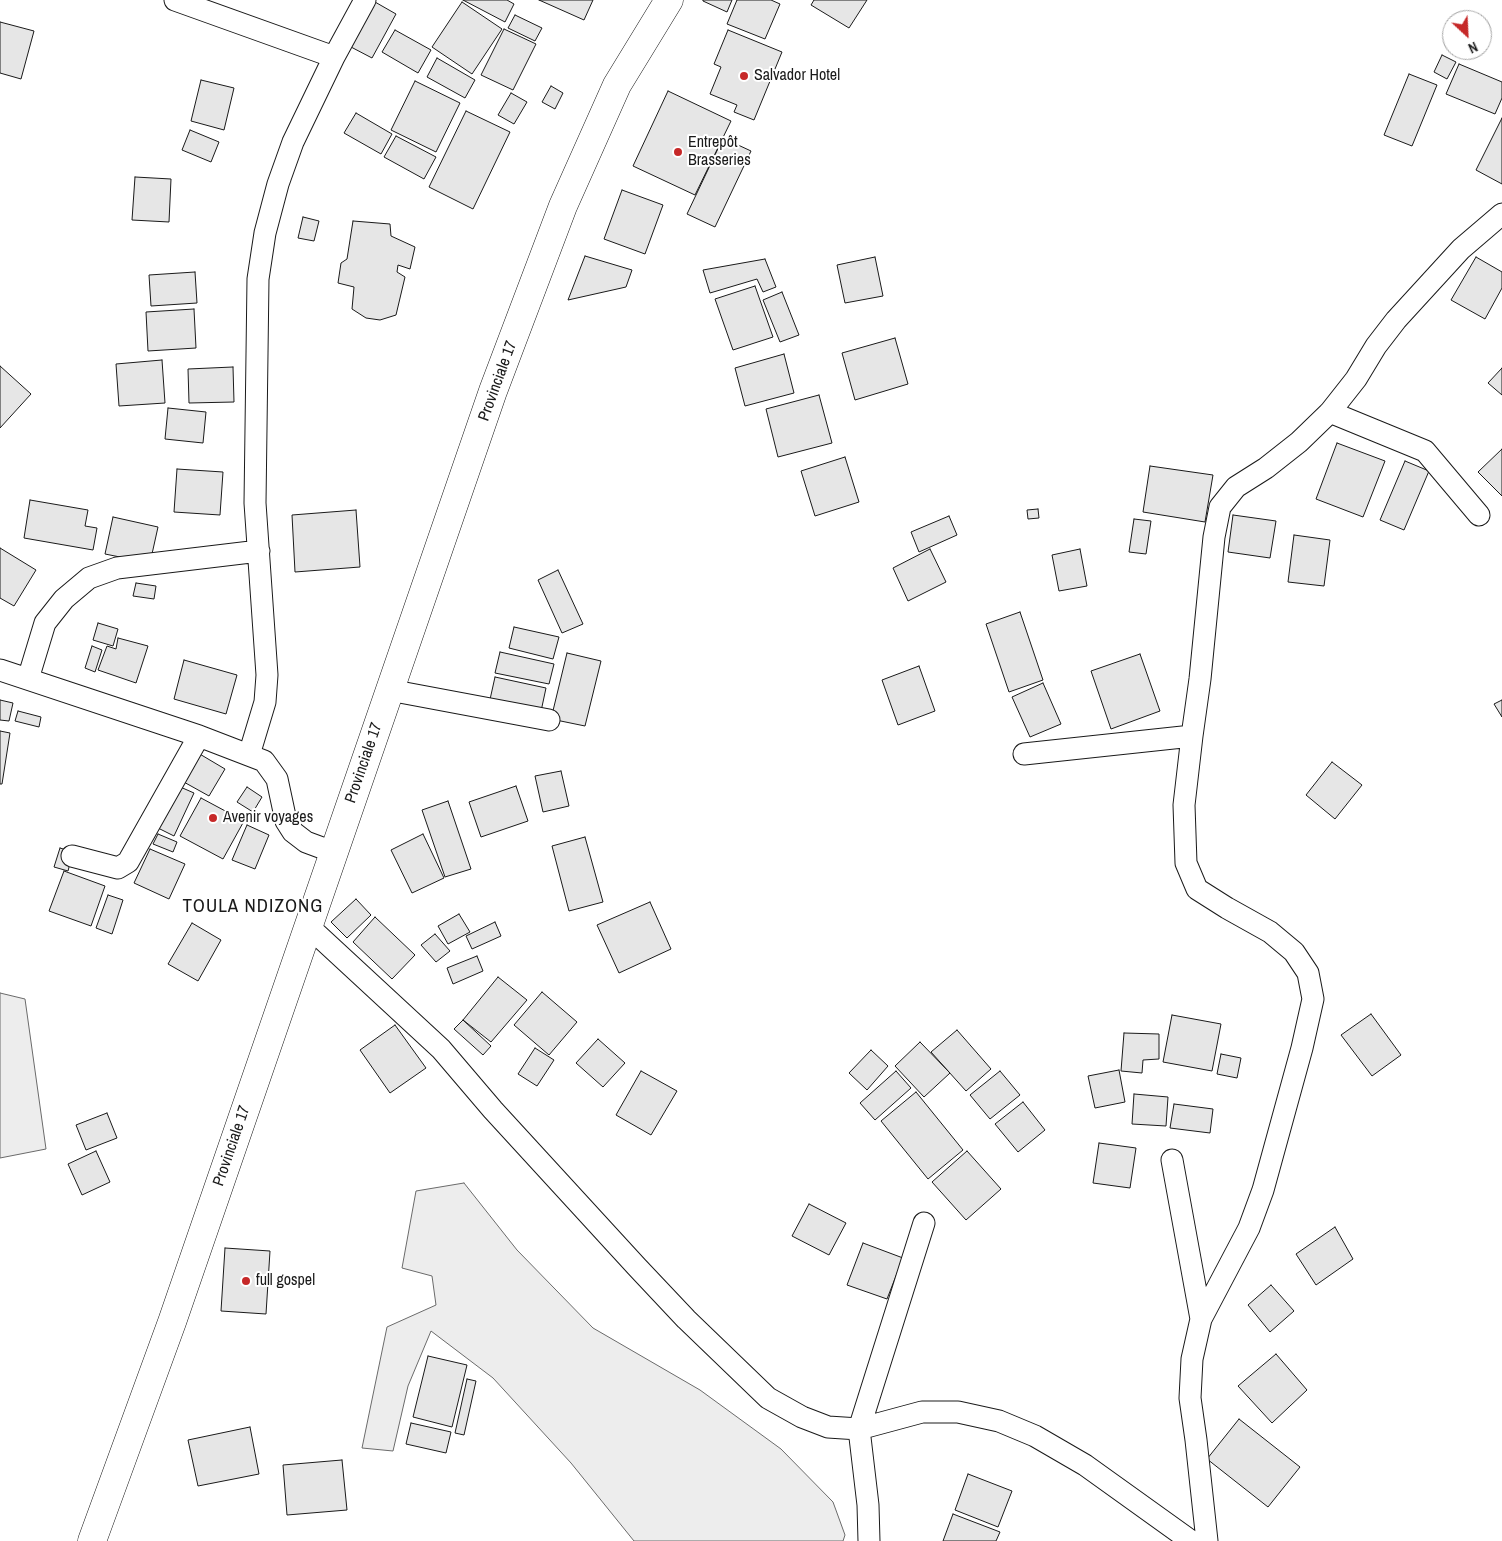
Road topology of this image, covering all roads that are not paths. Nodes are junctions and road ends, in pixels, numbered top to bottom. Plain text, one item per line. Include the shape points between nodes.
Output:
1 (175, 0) edge
2 (365, 0) edge
3 (668, 0) edge
4 (334, 57) junction
5 (1502, 214) edge
6 (1330, 412) junction
7 (1479, 515) dead end
8 (259, 551) junction
9 (0, 670) edge
10 (28, 679) junction
11 (390, 690) junction
12 (550, 720) dead end
13 (198, 736) junction
14 (1192, 736) junction
15 (1024, 754) dead end
16 (249, 755) junction
17 (333, 852) junction
18 (72, 856) dead end
19 (308, 926) junction
20 (1172, 1160) dead end
21 (924, 1223) dead end
22 (1201, 1319) junction
23 (859, 1429) junction
24 (92, 1541) edge
25 (869, 1541) edge
26 (1191, 1541) edge
27 (1207, 1541) edge

1 - 4 street
2 - 4 street
3 - 11 main road, Provinciale 17 via 617,85 563,206 494,391
4 - 8 street via 293,142 264,233 258,279 255,503
5 - 6 street via 1461,249 1396,320
6 - 7 street via 1425,451
6 - 14 street via 1299,442 1236,487 1220,506
8 - 10 street via 117,568 89,578 64,598 45,623
8 - 16 street via 268,675 265,702
9 - 10 street
10 - 13 street
11 - 12 street
11 - 17 main road, Provinciale 17
13 - 16 street
13 - 18 street via 128,862 118,868
14 - 15 street
14 - 22 street via 1184,805 1186,863 1198,889 1270,932 1294,952 1308,973 1313,999 1263,1190 1249,1228
16 - 17 street via 264,762 277,780 286,821 293,832 306,842
17 - 19 main road, Provinciale 17
19 - 23 street via 441,1049 649,1280 768,1398 828,1427
19 - 24 main road, Provinciale 17 via 172,1322
20 - 22 street
21 - 23 street
22 - 27 street via 1192,1359 1190,1398
23 - 25 street
23 - 26 street via 922,1412 958,1412 999,1421 1035,1436 1085,1465

